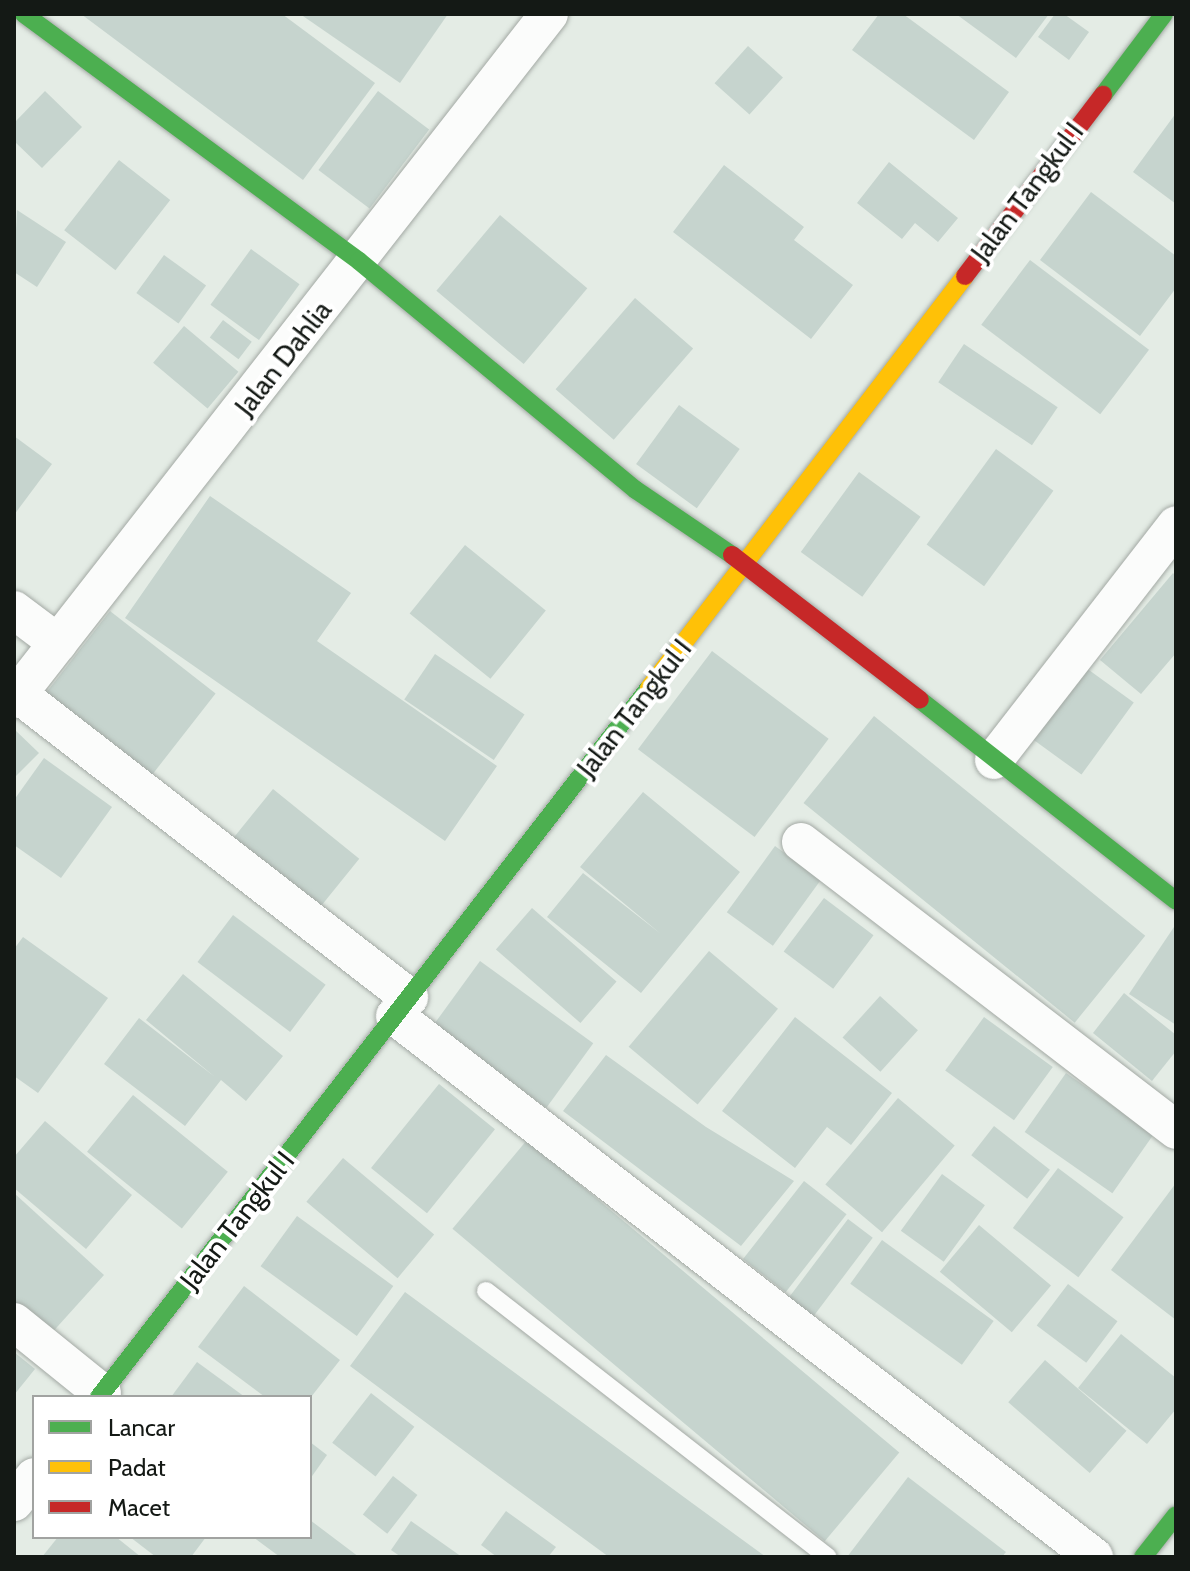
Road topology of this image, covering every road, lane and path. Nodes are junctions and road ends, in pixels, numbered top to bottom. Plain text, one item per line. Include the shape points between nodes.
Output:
1 (24, 14) edge
2 (549, 14) edge
3 (1164, 14) edge
4 (359, 261) junction
5 (1176, 525) edge
6 (746, 564) junction
7 (14, 610) edge
8 (58, 643) junction
9 (16, 697) edge
10 (994, 760) junction
11 (801, 842) dead end
12 (1176, 901) edge
13 (402, 1007) junction
14 (1176, 1130) edge
15 (486, 1291) dead end
16 (14, 1322) edge
17 (100, 1395) edge
18 (32, 1480) edge
19 (14, 1502) edge
20 (1176, 1515) edge
21 (828, 1557) edge
22 (1094, 1557) edge
23 (1143, 1557) edge

1 - 4 street
2 - 4 street, Jalan Dahlia
3 - 6 street, Jalan Tangkul I
4 - 6 street via 636,490
4 - 8 street, Jalan Dahlia
5 - 10 street
6 - 10 street
6 - 13 street, Jalan Tangkul I
7 - 8 street
8 - 9 street, Jalan Dahlia
9 - 13 street
10 - 12 street
11 - 14 street
13 - 17 street, Jalan Tangkul I
13 - 22 street
15 - 21 lane
16 - 17 street
18 - 19 street
20 - 23 street

